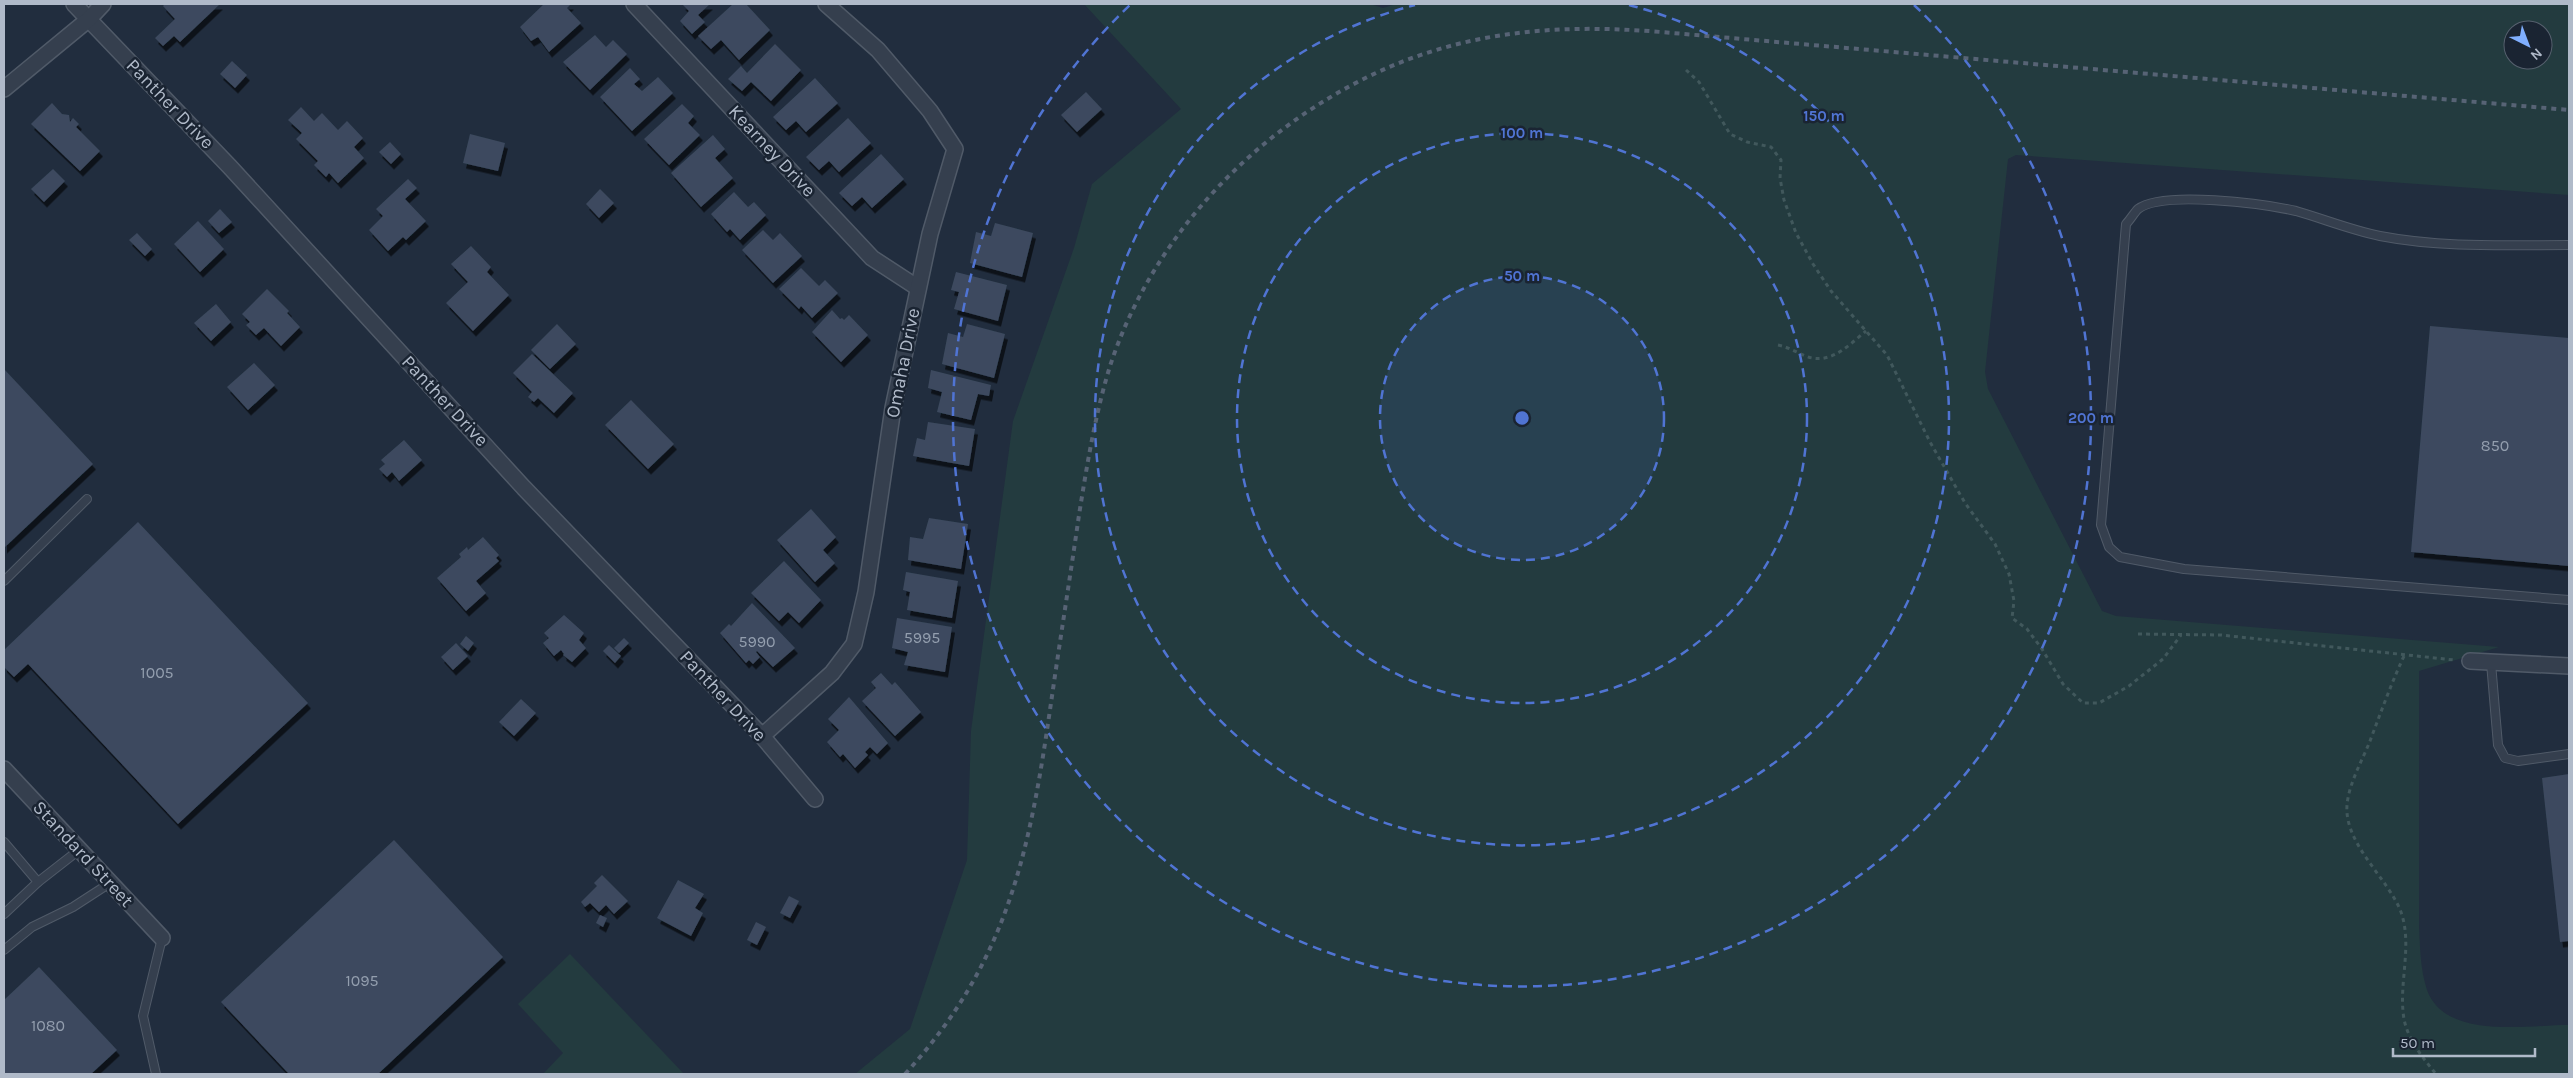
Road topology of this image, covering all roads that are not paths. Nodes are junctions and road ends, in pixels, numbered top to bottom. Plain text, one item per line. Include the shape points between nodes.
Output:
1 (74, 4) edge
2 (103, 4) edge
3 (634, 4) edge
4 (826, 4) edge
5 (89, 19) junction
6 (4, 90) edge
7 (2569, 246) edge
8 (918, 288) junction
9 (87, 499) dead end
10 (4, 581) edge
11 (2569, 600) edge
12 (2470, 661) road end
13 (2491, 663) junction
14 (2569, 666) edge
15 (762, 736) junction
16 (2569, 754) edge
17 (4, 769) edge
18 (815, 799) dead end
19 (4, 842) edge
20 (79, 850) junction
21 (38, 882) junction
22 (110, 883) junction
23 (4, 914) edge
24 (162, 938) joint
25 (4, 950) edge
26 (156, 1074) edge

1 - 5 street, Panther Drive
2 - 5 street
3 - 8 street, Kearney Drive via 872,258
4 - 8 street, Omaha Drive via 878,50 930,111 955,149
5 - 6 street
5 - 15 street, Panther Drive via 230,167 524,488
7 - 11 lane via 2460,245 2379,236 2293,211 2188,198 2139,208 2126,224 2101,525 2109,547 2120,557 2184,570
8 - 15 street, Omaha Drive via 893,408 866,592 854,644 832,673
9 - 10 lane
12 - 13 street
13 - 14 street
13 - 16 lane via 2498,745 2505,758 2518,761
15 - 18 street, Panther Drive
17 - 20 street, Standard Street
19 - 21 lane
20 - 21 lane
20 - 22 street, Standard Street
21 - 23 lane
22 - 24 street, Standard Street
22 - 25 lane via 74,907 32,927
24 - 26 lane via 143,1016

